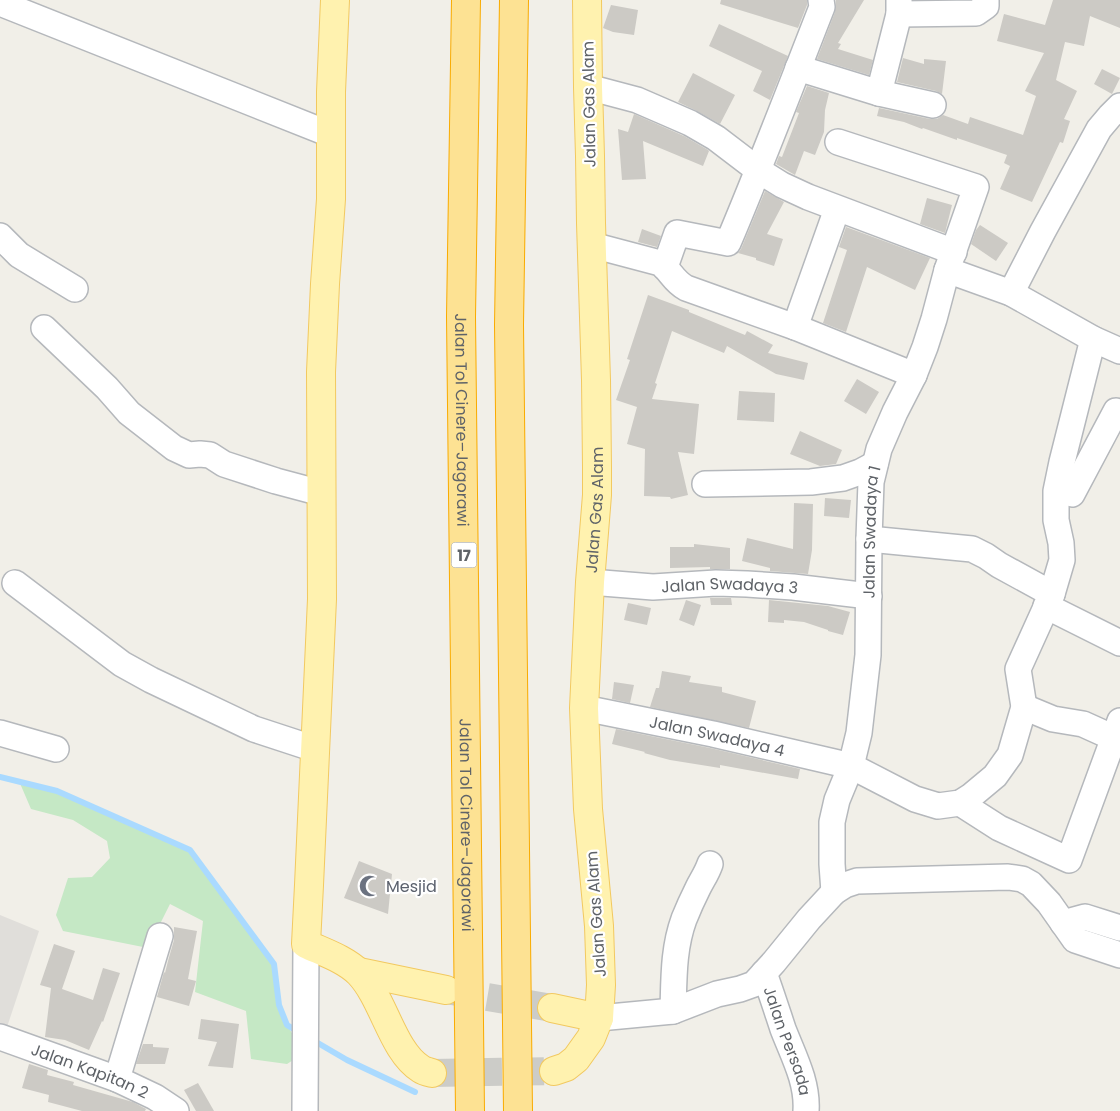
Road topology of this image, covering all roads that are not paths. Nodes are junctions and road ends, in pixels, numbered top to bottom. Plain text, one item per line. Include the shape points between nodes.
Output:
1 (335, 0) edge
2 (466, 0) edge
3 (514, 0) edge
4 (587, 0) edge
5 (822, 0) edge
6 (986, 0) edge
7 (0, 3) edge
8 (899, 7) edge
9 (798, 68) junction
10 (588, 87) junction
11 (879, 93) junction
12 (933, 105) dead end
13 (1120, 106) edge
14 (332, 135) junction
15 (838, 142) dead end
16 (758, 170) junction
17 (837, 209) junction
18 (0, 236) edge
19 (592, 245) junction
20 (950, 261) junction
21 (665, 267) junction
22 (75, 290) dead end
23 (1011, 293) junction
24 (795, 326) junction
25 (44, 328) dead end
26 (1093, 339) junction
27 (1120, 351) edge
28 (914, 375) junction
29 (1079, 396) junction
30 (1118, 412) edge
31 (875, 464) junction
32 (705, 484) dead end
33 (321, 493) junction
34 (1072, 494) dead end
35 (869, 539) junction
36 (590, 582) junction
37 (15, 583) dead end
38 (869, 596) junction
39 (1049, 600) junction
40 (1120, 644) edge
41 (1024, 707) junction
42 (584, 708) junction
43 (1117, 729) edge
44 (0, 733) edge
45 (56, 749) dead end
46 (315, 749) junction
47 (851, 766) junction
48 (960, 803) junction
49 (710, 864) dead end
50 (834, 892) junction
51 (1063, 924) junction
52 (1120, 928) edge
53 (160, 936) dead end
54 (306, 944) junction
55 (1120, 955) edge
56 (359, 972) junction
57 (764, 974) junction
58 (446, 990) tunnel mouth
59 (552, 1008) tunnel mouth
60 (673, 1011) junction
61 (599, 1018) junction
62 (0, 1037) edge
63 (554, 1071) tunnel mouth
64 (432, 1073) tunnel mouth
65 (117, 1079) junction
66 (805, 1095) edge
67 (176, 1111) edge
68 (305, 1111) edge
69 (470, 1111) edge
70 (518, 1111) edge

1 - 14 main road
2 - 69 highway, Jalan Tol Cinere–Jagorawi / 17 via 461,317
3 - 70 highway via 509,326
4 - 10 main road, Jalan Gas Alam
5 - 9 street
6 - 8 street via 986,6 976,13
7 - 14 street
8 - 11 street
9 - 11 street
9 - 16 street
10 - 16 street via 668,112 716,138
10 - 19 main road, Jalan Gas Alam
11 - 12 street
13 - 23 street via 1099,129
14 - 33 main road via 321,372
15 - 20 street, Jalan Swadaya 1 via 976,187
16 - 17 street via 782,185
16 - 21 street via 728,242 678,234
17 - 20 street
17 - 24 street
18 - 22 street via 19,255
19 - 21 street
19 - 36 main road, Jalan Gas Alam via 597,486
20 - 23 street
20 - 28 street, Jalan Swadaya 1
21 - 24 street via 686,288
23 - 26 street
24 - 28 street
25 - 33 street via 108,388 129,413 174,448 189,455 210,455 224,464
26 - 27 street
26 - 29 street
28 - 31 street, Jalan Swadaya 1 via 879,448
29 - 30 street
29 - 39 street via 1056,491 1056,520 1062,560
30 - 34 street
31 - 32 street via 843,478 811,482
31 - 35 street, Jalan Swadaya 1 via 871,482
33 - 46 main road via 322,600
35 - 38 street, Jalan Swadaya 1
35 - 39 street via 972,549
36 - 38 street, Jalan Swadaya 3 via 653,587 746,584
36 - 42 main road, Jalan Gas Alam
37 - 46 street via 122,664 143,676 254,728
38 - 47 street, Jalan Swadaya 1 via 865,690
39 - 40 street
39 - 41 street via 1018,668
41 - 43 street via 1053,719
41 - 48 street via 1006,761 995,776
42 - 47 street, Jalan Swadaya 4
42 - 61 main road, Jalan Gas Alam via 588,809 601,959
43 - 48 street via 1069,860 999,828
44 - 45 street
46 - 54 main road
47 - 48 street, Jalan Swadaya 4 via 915,799 938,806
47 - 50 street, Jalan Swadaya 1 via 832,822
49 - 60 street via 678,937
50 - 51 street via 857,881 1008,877 1031,884 1050,903
50 - 57 street
51 - 52 street via 1085,917
51 - 55 street via 1075,940
53 - 65 street
54 - 56 main road
54 - 68 street
56 - 58 main road
56 - 64 main road via 372,989 402,1049 421,1069
57 - 60 street via 754,984
57 - 66 street, Jalan Persada via 797,1062
59 - 61 main road
60 - 61 street
61 - 63 main road, Jalan Gas Alam via 591,1038 576,1059
62 - 65 street, Jalan Kapitan 2
65 - 67 street, Jalan Kapitan 2

